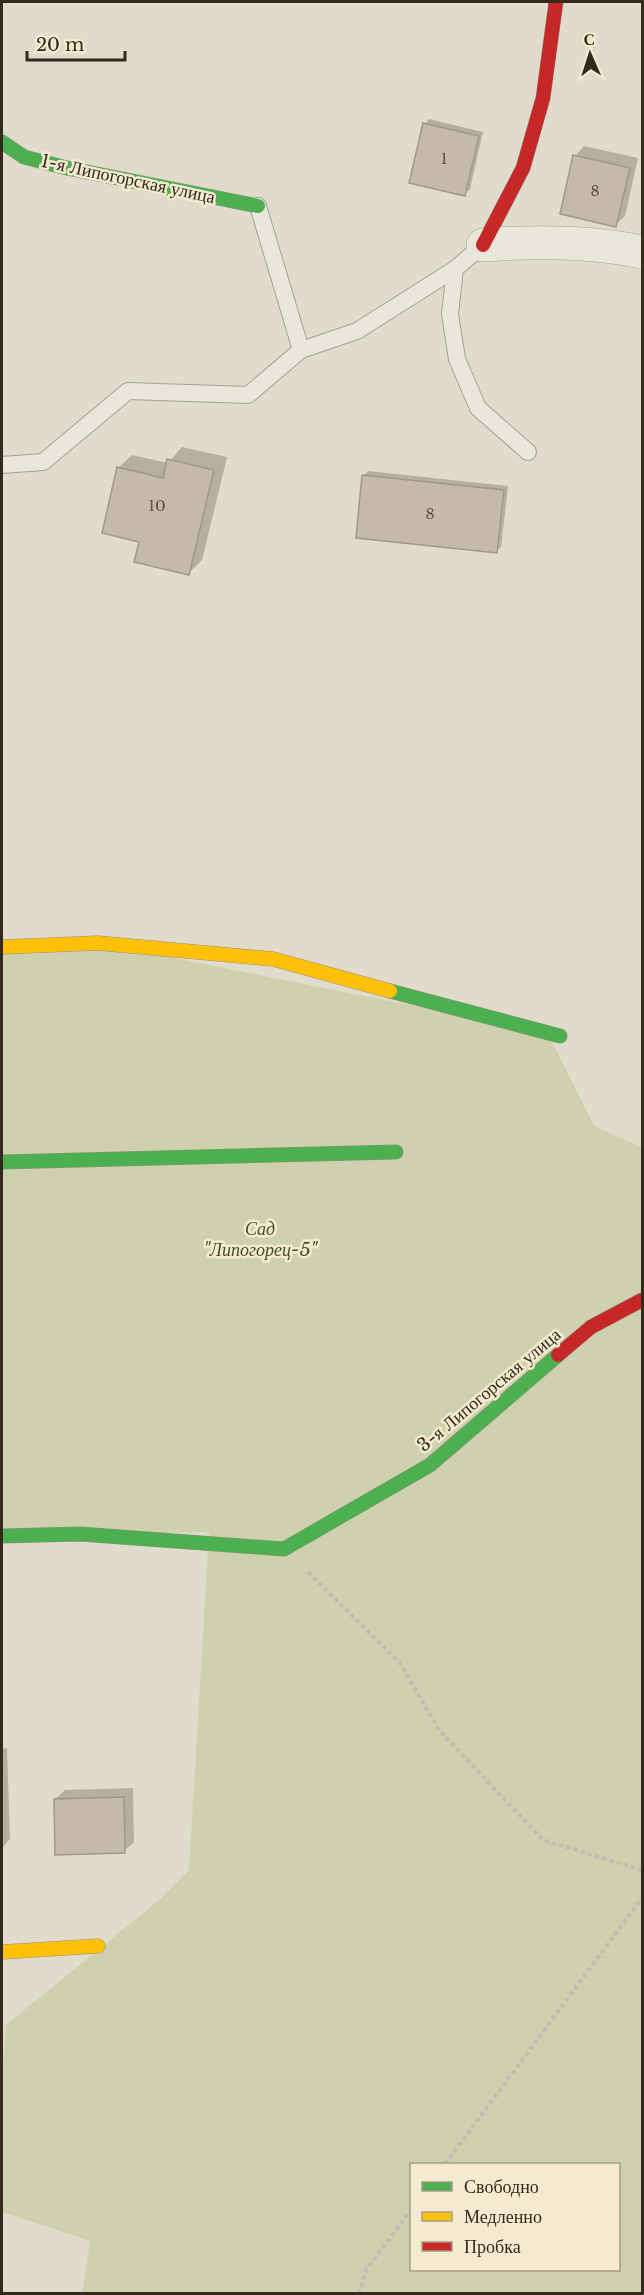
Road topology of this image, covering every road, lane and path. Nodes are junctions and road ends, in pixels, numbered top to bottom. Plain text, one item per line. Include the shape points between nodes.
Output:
1 (556, 2) edge
2 (2, 142) edge
3 (258, 206) joint
4 (483, 245) junction
5 (642, 252) edge
6 (455, 269) junction
7 (301, 350) junction
8 (528, 452) dead end
9 (2, 465) edge
10 (2, 947) edge
11 (560, 1036) dead end
12 (396, 1152) dead end
13 (2, 1162) edge
14 (642, 1300) edge
15 (2, 1536) edge
16 (284, 1549) junction
17 (642, 1870) edge
18 (642, 1898) edge
19 (98, 1946) dead end
20 (2, 1952) edge
21 (446, 2163) edge
22 (410, 2210) edge
23 (359, 2294) edge

1 - 4 street via 543,98 523,168
2 - 3 street, 1-я Липогорская улица via 24,157 67,168
3 - 7 lane
4 - 5 street via 528,241
4 - 6 lane
6 - 7 lane via 357,331
6 - 8 lane via 450,314 457,359 478,408
7 - 9 lane via 248,395 128,391 43,462
10 - 11 street via 98,943 273,959
12 - 13 street
14 - 16 street, 3-я Липогорская улица via 591,1328 430,1465
15 - 16 street via 80,1534
16 - 17 path via 400,1663 439,1730 543,1840
18 - 21 path
19 - 20 street
22 - 23 path via 366,2270

